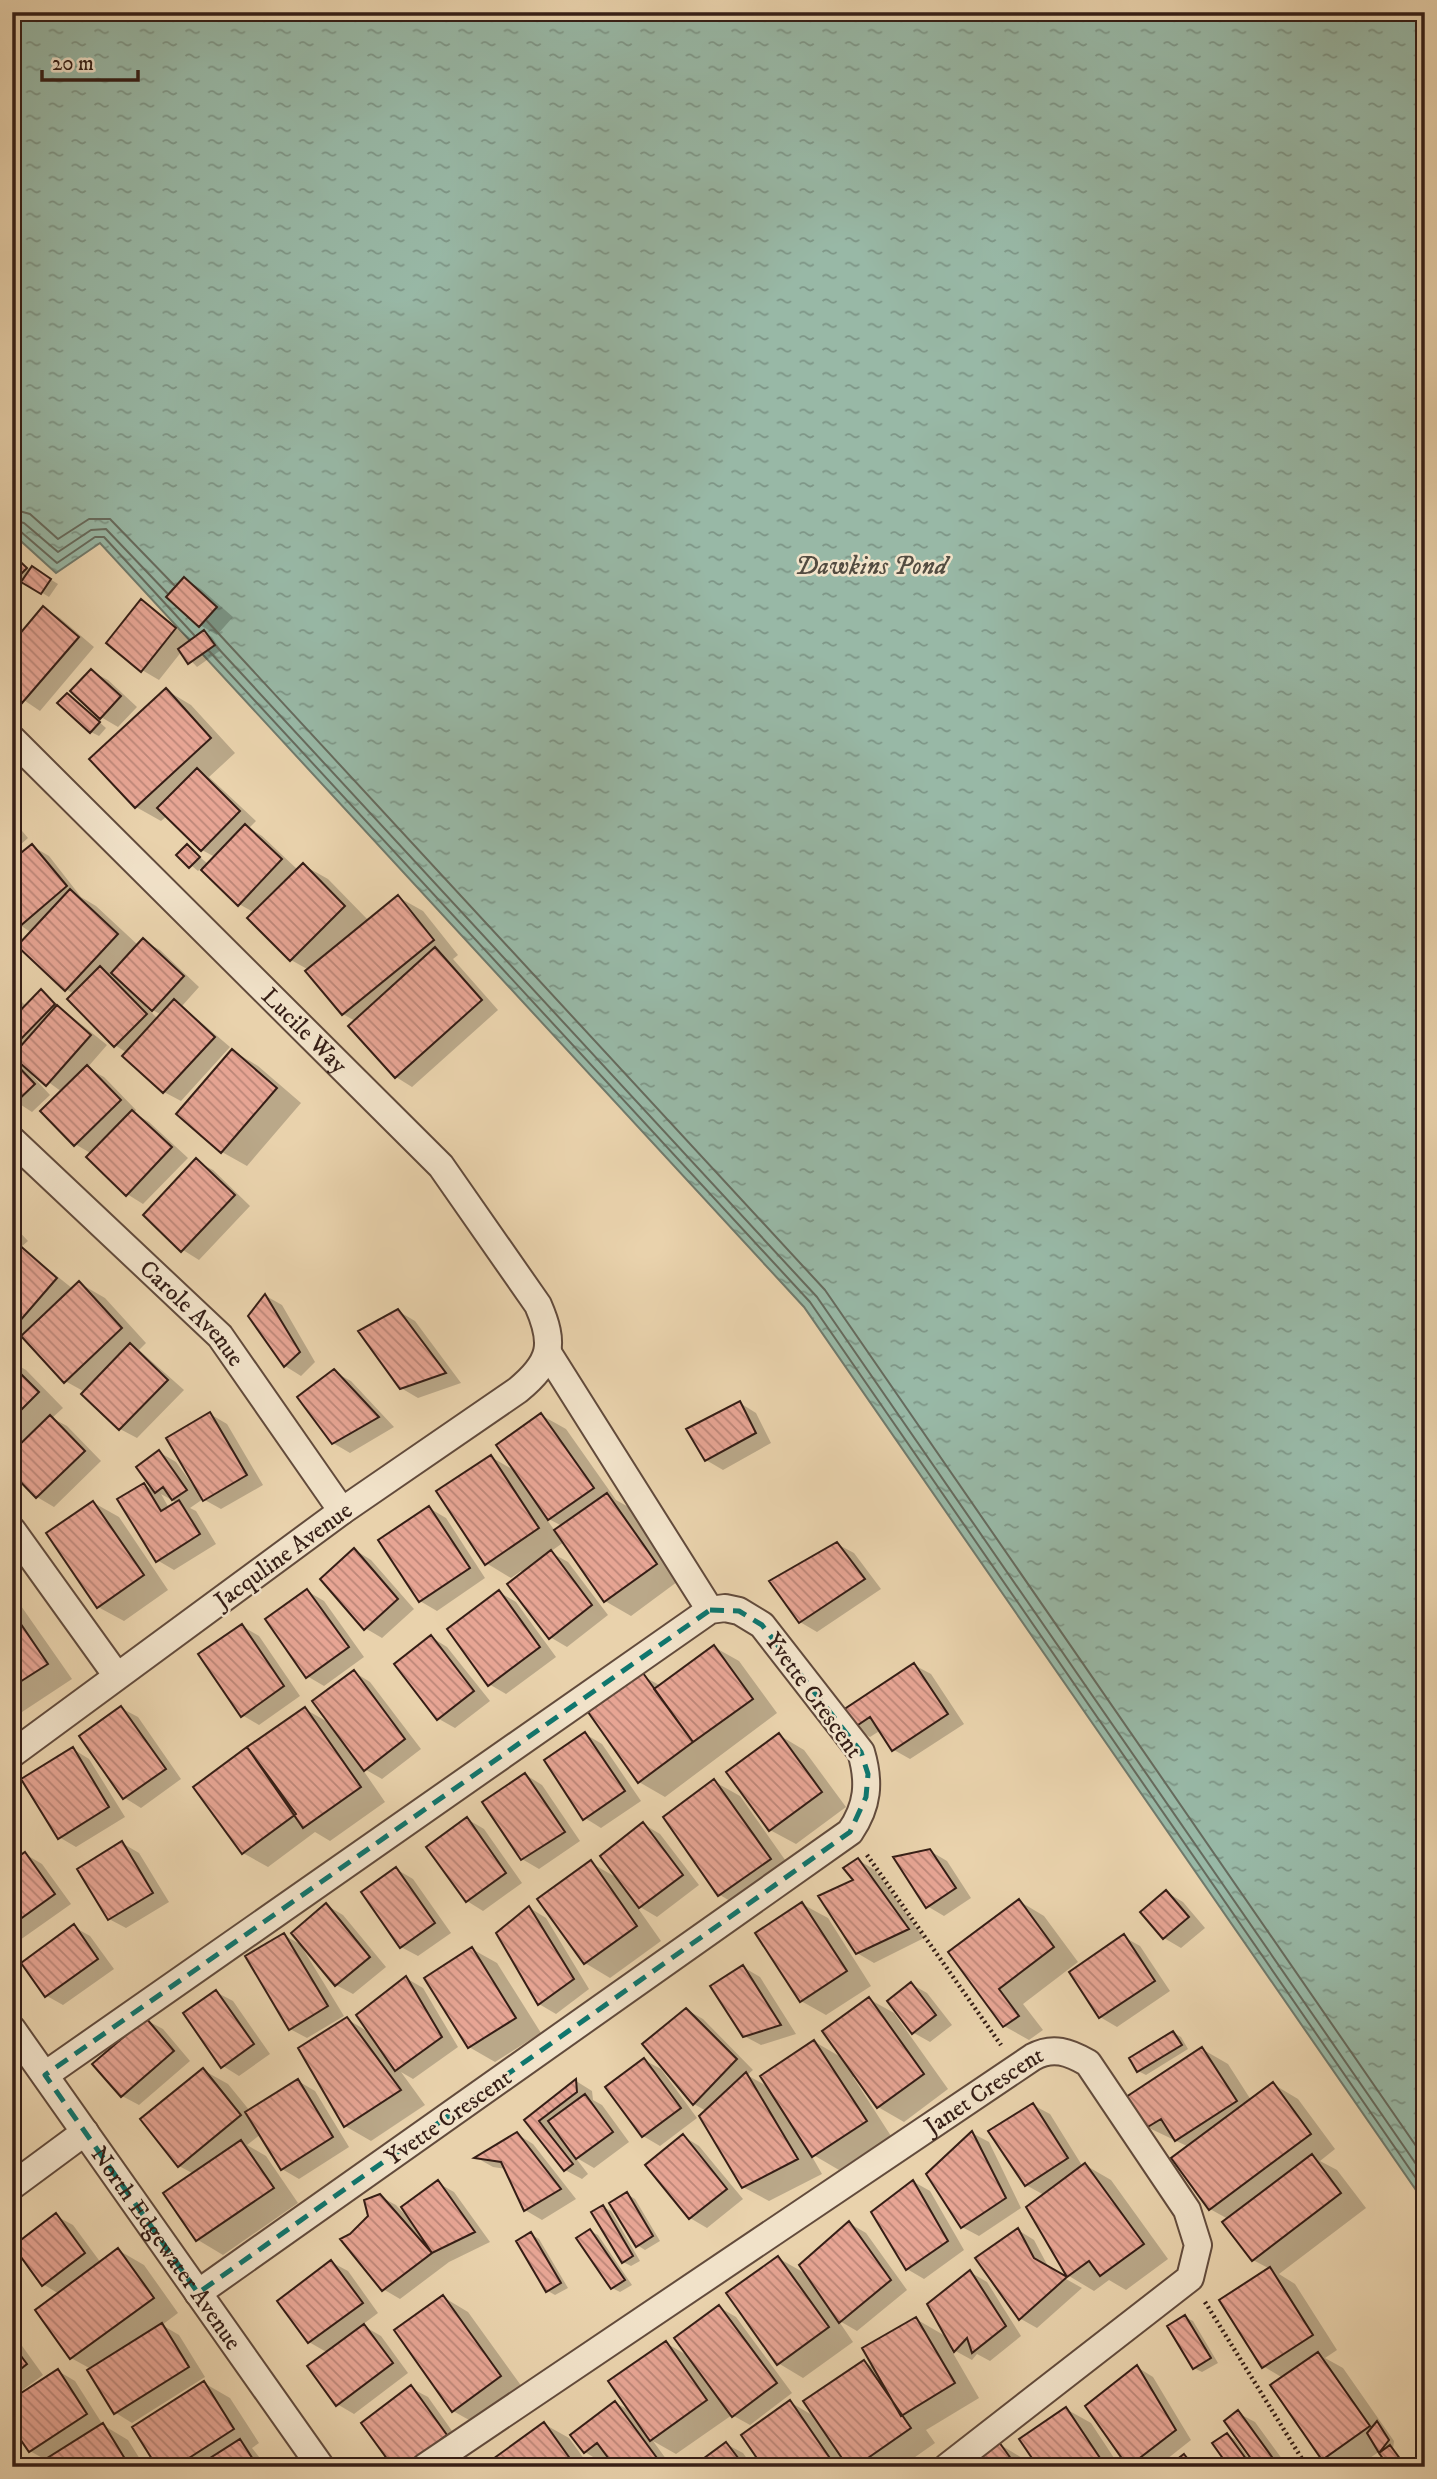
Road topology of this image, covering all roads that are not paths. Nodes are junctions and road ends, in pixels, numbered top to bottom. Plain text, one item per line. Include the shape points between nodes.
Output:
1 (12, 739) edge
2 (12, 1140) edge
3 (548, 1353) junction
4 (342, 1511) junction
5 (12, 1530) edge
6 (710, 1609) junction
7 (117, 1676) junction
8 (12, 1754) edge
9 (12, 2029) edge
10 (45, 2075) junction
11 (85, 2132) junction
12 (12, 2186) edge
13 (198, 2293) junction
14 (321, 2467) edge
15 (425, 2467) edge
16 (947, 2467) edge

1 - 3 street, Lucile Way via 441,1166 538,1305 549,1329
2 - 4 street, Carole Avenue via 220,1336
3 - 4 street, Jacquline Avenue via 537,1374 518,1390
3 - 6 street
4 - 7 street, Jacquline Avenue
5 - 7 street
6 - 10 street
6 - 13 street, Yvette Crescent via 738,1611 762,1625 861,1752 868,1774 866,1797 861,1817 850,1832
7 - 8 street, Jacquline Avenue
9 - 10 street, North Edgewater Avenue
10 - 11 street, North Edgewater Avenue
11 - 12 street
11 - 13 street, North Edgewater Avenue
13 - 14 street, North Edgewater Avenue
15 - 16 street, Janet Crescent via 1017,2068 1044,2052 1058,2050 1088,2063 1187,2210 1198,2245 1190,2278

